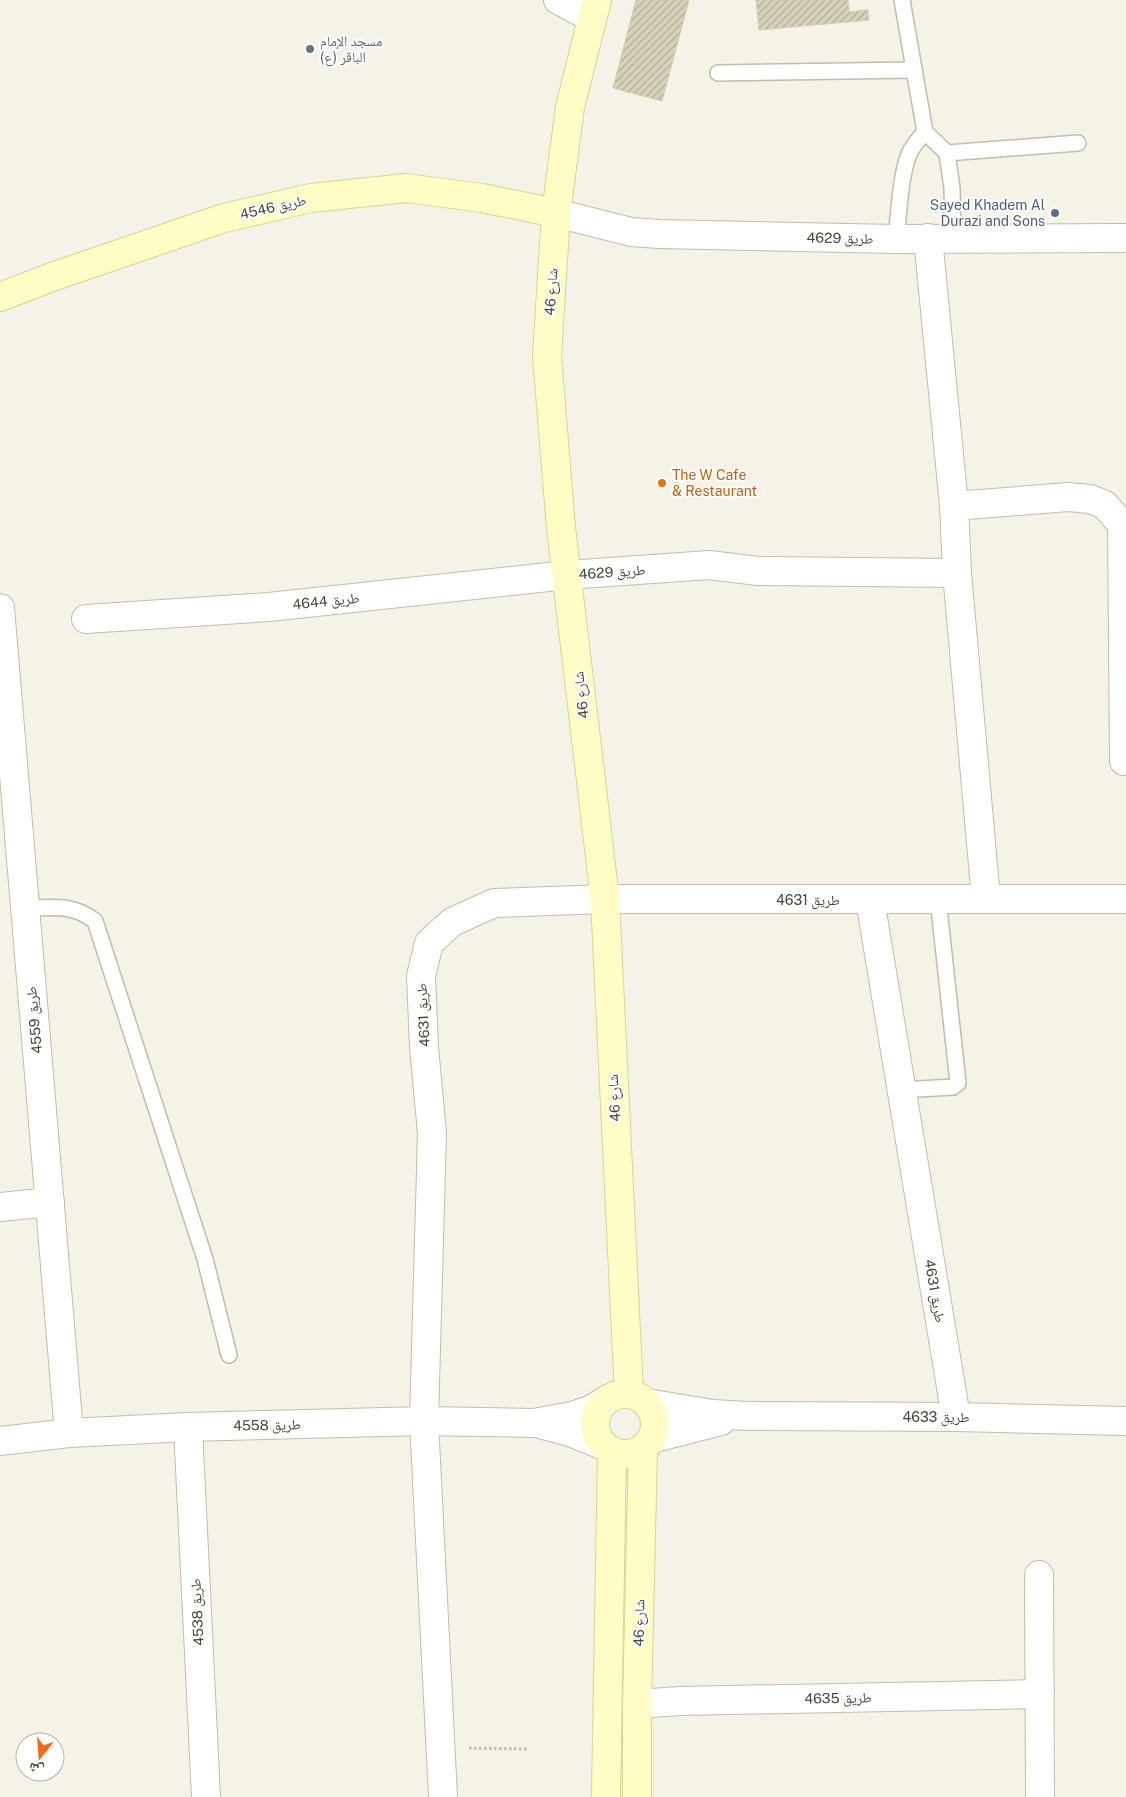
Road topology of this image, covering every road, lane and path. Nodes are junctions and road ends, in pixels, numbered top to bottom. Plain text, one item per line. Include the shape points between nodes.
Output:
1 (558, 0) edge
2 (902, 0) edge
3 (594, 9) edge
4 (914, 70) junction
5 (718, 73) dead end
6 (925, 132) junction
7 (1078, 143) dead end
8 (947, 153) junction
9 (556, 213) junction
10 (941, 238) junction
11 (1126, 238) edge
12 (896, 239) junction
13 (0, 297) edge
14 (954, 506) junction
15 (957, 573) junction
16 (566, 575) junction
17 (0, 608) edge
18 (86, 618) dead end
19 (6, 742) edge
20 (1124, 761) dead end
21 (1126, 898) edge
22 (605, 899) junction
23 (938, 899) junction
24 (986, 899) junction
25 (870, 900) junction
26 (25, 908) junction
27 (901, 1090) junction
28 (50, 1202) junction
29 (0, 1207) edge
30 (229, 1355) dead end
31 (627, 1399) junction
32 (747, 1416) junction
33 (956, 1417) junction
34 (1126, 1420) edge
35 (424, 1421) junction
36 (534, 1423) junction
37 (188, 1427) junction
38 (69, 1432) junction
39 (0, 1441) edge
40 (647, 1444) junction
41 (608, 1448) junction
42 (1039, 1575) dead end
43 (1040, 1694) junction
44 (637, 1704) junction
45 (441, 1747) junction
46 (527, 1749) dead end
47 (206, 1797) edge
48 (443, 1797) edge
49 (606, 1797) edge
50 (637, 1797) edge
51 (1040, 1797) edge

1 - 3 street
2 - 4 lane
3 - 9 street, شارع 46 via 570,107
4 - 5 lane
4 - 6 lane
6 - 8 lane
6 - 12 lane via 916,141 906,165
7 - 8 lane
8 - 10 lane via 952,188
9 - 12 street, طريق 4629 via 631,232
9 - 13 street, طريق 4546 via 482,198 406,188 311,198 224,218
9 - 16 street, شارع 46 via 547,356
10 - 11 street, طريق 4629
10 - 12 street, طريق 4629
10 - 14 street
14 - 15 street
14 - 20 street via 1090,498 1105,505 1122,525
15 - 16 street, طريق 4629 via 758,571 709,565
15 - 24 street
16 - 18 street, طريق 4644 via 269,607
16 - 22 street, شارع 46
17 - 19 street, طريق 4559
19 - 26 street, طريق 4559
21 - 24 street, طريق 4631
22 - 25 street, طريق 4631
22 - 31 street, شارع 46
22 - 35 street, طريق 4631 via 494,903 452,922 429,943 421,976 432,1133
23 - 24 street, طريق 4631
23 - 25 street, طريق 4631
23 - 27 lane via 958,1083 953,1087
25 - 27 street, طريق 4631
26 - 28 street, طريق 4559
26 - 30 lane via 72,908 95,921 205,1258
27 - 33 street, طريق 4631
28 - 29 street
28 - 38 street, طريق 4559
31 - 32 street, طريق 4633 via 705,1413
31 - 36 street, طريق 4558 via 572,1416
31 - 40 street via 654,1416 655,1428
31 - 41 street via 598,1410 597,1435
32 - 33 street, طريق 4633
32 - 40 street, طريق 4633 via 714,1422
33 - 34 street, طريق 4633
35 - 36 street, طريق 4558
35 - 37 street, طريق 4558
35 - 45 street, طريق 4631
36 - 41 street, طريق 4558 via 570,1432
37 - 38 street, طريق 4558
37 - 47 street, طريق 4538
38 - 39 street, طريق 4558
40 - 41 street via 634,1453 622,1454
40 - 44 street, شارع 46
41 - 49 street
42 - 43 street
43 - 44 street, طريق 4635
43 - 51 street
44 - 50 street, شارع 46
45 - 46 path
45 - 48 street, طريق 4631

